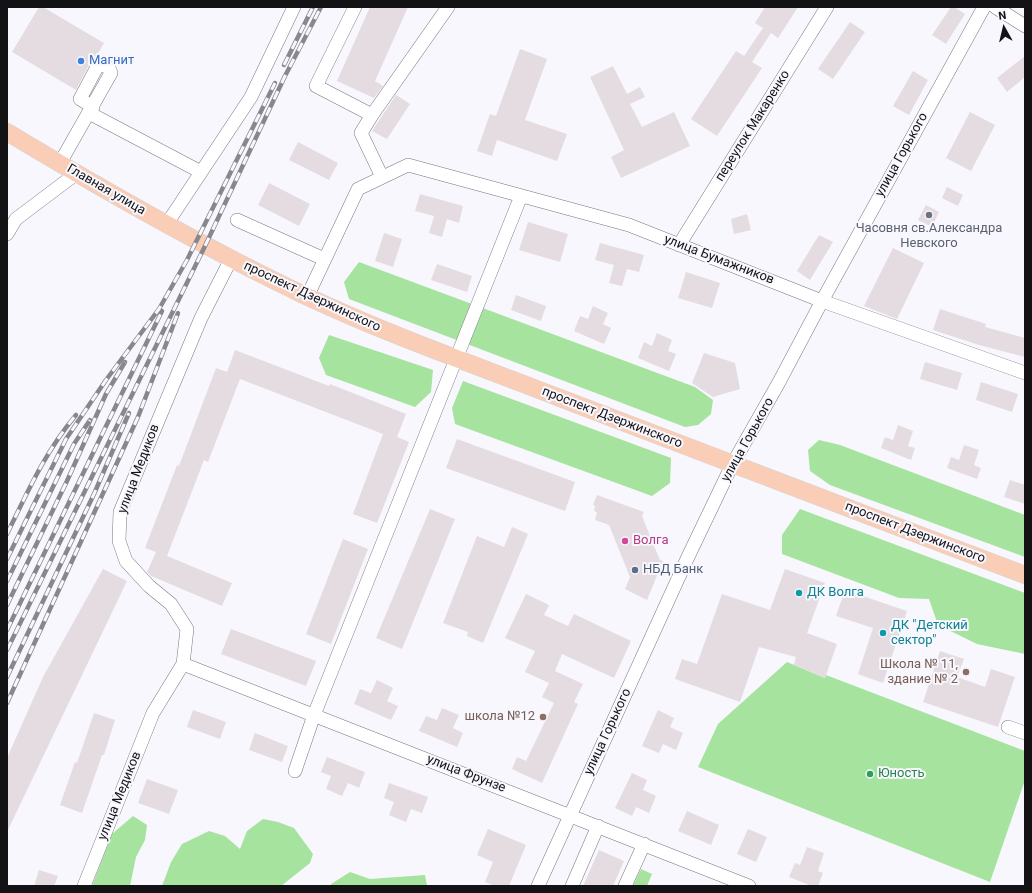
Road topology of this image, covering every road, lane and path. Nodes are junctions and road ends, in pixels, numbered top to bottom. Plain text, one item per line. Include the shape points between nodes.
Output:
1 (294, 7) edge
2 (355, 7) edge
3 (448, 7) edge
4 (827, 7) edge
5 (984, 7) edge
6 (995, 7) edge
7 (1025, 26) edge
8 (372, 115) junction
9 (7, 132) edge
10 (60, 163) junction
11 (201, 172) junction
12 (77, 173) junction
13 (382, 177) junction
14 (521, 196) junction
15 (237, 220) dead end
16 (166, 225) junction
17 (7, 234) edge
18 (679, 245) junction
19 (205, 246) joint
20 (231, 259) junction
21 (324, 259) junction
22 (307, 296) junction
23 (822, 300) junction
24 (457, 358) junction
25 (1025, 373) edge
26 (732, 465) junction
27 (1025, 575) edge
28 (183, 664) junction
29 (314, 715) junction
30 (1008, 727) dead end
31 (1025, 733) edge
32 (295, 771) dead end
33 (570, 815) junction
34 (598, 826) junction
35 (644, 844) junction
36 (84, 886) edge
37 (538, 886) edge
38 (572, 886) edge
39 (625, 886) edge
40 (749, 886) edge

1 - 11 street via 251,97
2 - 8 street via 316,86
3 - 8 street
4 - 18 street, переулок Макаренко
5 - 23 street, улица Горького
6 - 7 street
8 - 13 street via 361,133
9 - 10 main road, Главная улица
10 - 11 street via 91,110
10 - 12 main road, Главная улица
11 - 16 street
12 - 16 main road, Главная улица
12 - 17 street via 16,219
13 - 14 street, улица Бумажников via 408,165
13 - 21 street via 358,189
14 - 18 street, улица Бумажников via 629,226
14 - 24 street
15 - 21 street
16 - 19 main road, Главная улица
18 - 23 street, улица Бумажников
19 - 20 main road, проспект Дзержинского
20 - 22 main road, проспект Дзержинского
20 - 28 street, улица Медиков via 200,318 120,512 119,541 126,561 149,586 171,604 187,629
21 - 22 street
22 - 24 main road, проспект Дзержинского via 363,322
23 - 25 street, улица Бумажников
23 - 26 street, улица Горького
24 - 26 main road, проспект Дзержинского
24 - 29 street
26 - 27 main road, проспект Дзержинского
26 - 33 street, улица Горького
28 - 29 street, улица Фрунзе
28 - 36 street, улица Медиков via 153,713
29 - 32 street
29 - 33 street, улица Фрунзе
30 - 31 street
33 - 34 street, улица Фрунзе
33 - 37 street, улица Горького
34 - 35 street, улица Фрунзе
34 - 38 street
35 - 39 street
35 - 40 street, улица Фрунзе

